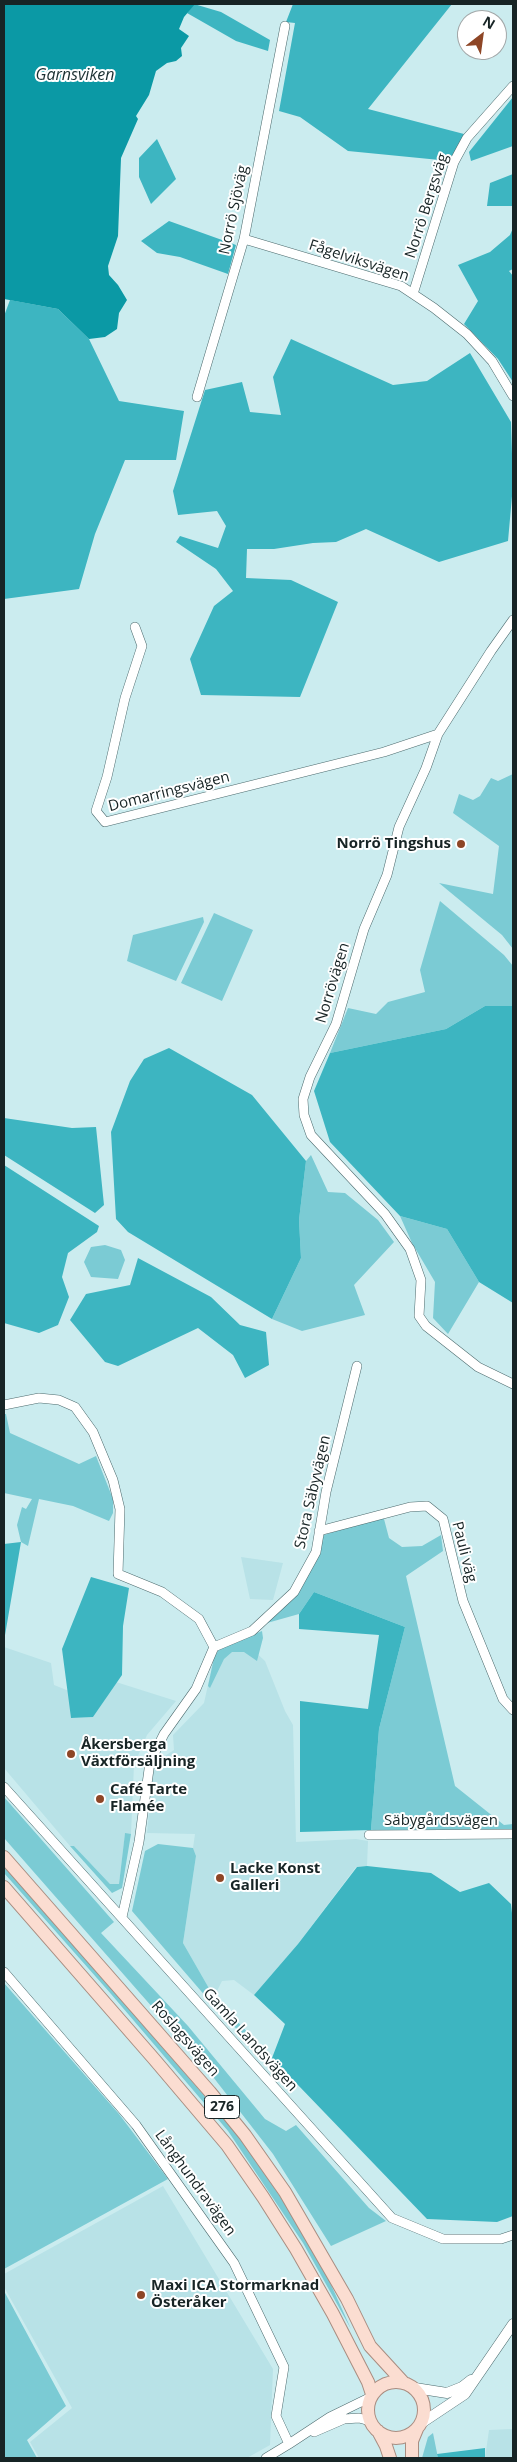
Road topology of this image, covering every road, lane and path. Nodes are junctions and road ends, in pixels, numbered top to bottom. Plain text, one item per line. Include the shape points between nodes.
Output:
1 (285, 26) dead end
2 (513, 86) edge
3 (244, 239) junction
4 (413, 294) junction
5 (513, 396) edge
6 (197, 397) dead end
7 (513, 620) edge
8 (135, 627) dead end
9 (438, 734) junction
10 (357, 1366) dead end
11 (513, 1384) edge
12 (4, 1405) edge
13 (319, 1531) junction
14 (214, 1647) junction
15 (513, 1710) edge
16 (4, 1787) edge
17 (513, 1834) edge
18 (369, 1835) dead end
19 (4, 1857) edge
20 (4, 1887) edge
21 (122, 1917) junction
22 (4, 1972) edge
23 (513, 2235) edge
24 (513, 2324) edge
25 (478, 2375) junction
26 (403, 2382) junction
27 (415, 2388) junction
28 (371, 2395) junction
29 (374, 2426) junction
30 (418, 2427) junction
31 (289, 2444) junction
32 (266, 2458) edge
33 (390, 2458) edge
34 (412, 2458) edge

1 - 3 street, Norrö Sjöväg
2 - 4 street, Norrö Bergsväg via 468,138 454,162
3 - 4 street, Fågelviksvägen via 401,286
3 - 6 street, Norrö Sjöväg
4 - 5 street, Fågelviksvägen via 467,334 492,361
7 - 9 street, Norrövägen
8 - 9 street, Domarringsvägen via 142,646 96,811 105,822 384,752
9 - 11 street, Norrövägen via 399,827 387,875 364,929 336,1024 310,1077 303,1099 304,1116 310,1135 384,1214 410,1249 421,1280 418,1316 478,1367
10 - 13 street, Stora Säbyvägen
12 - 14 street via 39,1398 59,1400 75,1407 93,1432 113,1480 120,1509 118,1574 199,1618
13 - 14 street, Stora Säbyvägen via 316,1552 294,1592 252,1631
13 - 15 street, Pauli väg via 410,1507 427,1506 443,1519 463,1601 503,1699
14 - 21 street via 196,1689 164,1734 150,1762 139,1842
16 - 21 street, Gamla Landsvägen
17 - 18 street, Säbygårdsvägen
19 - 26 main road, Roslagsvägen / 276 via 245,2136 285,2192 347,2299 370,2346
20 - 28 main road, 276 via 227,2145 296,2249 368,2382
21 - 23 street, Gamla Landsvägen via 392,2218 443,2239 501,2239
22 - 31 street, Långhundravägen via 136,2125 234,2263 284,2367 276,2416
24 - 25 street
25 - 27 street via 447,2393
25 - 30 street via 465,2394
26 - 27 main road
26 - 28 main road via 384,2384
27 - 30 main road via 424,2406
28 - 29 main road via 368,2409
28 - 31 street
29 - 30 main road via 388,2437 401,2438
29 - 31 street via 358,2418 344,2418
29 - 33 main road
30 - 34 main road via 412,2441
31 - 32 street

